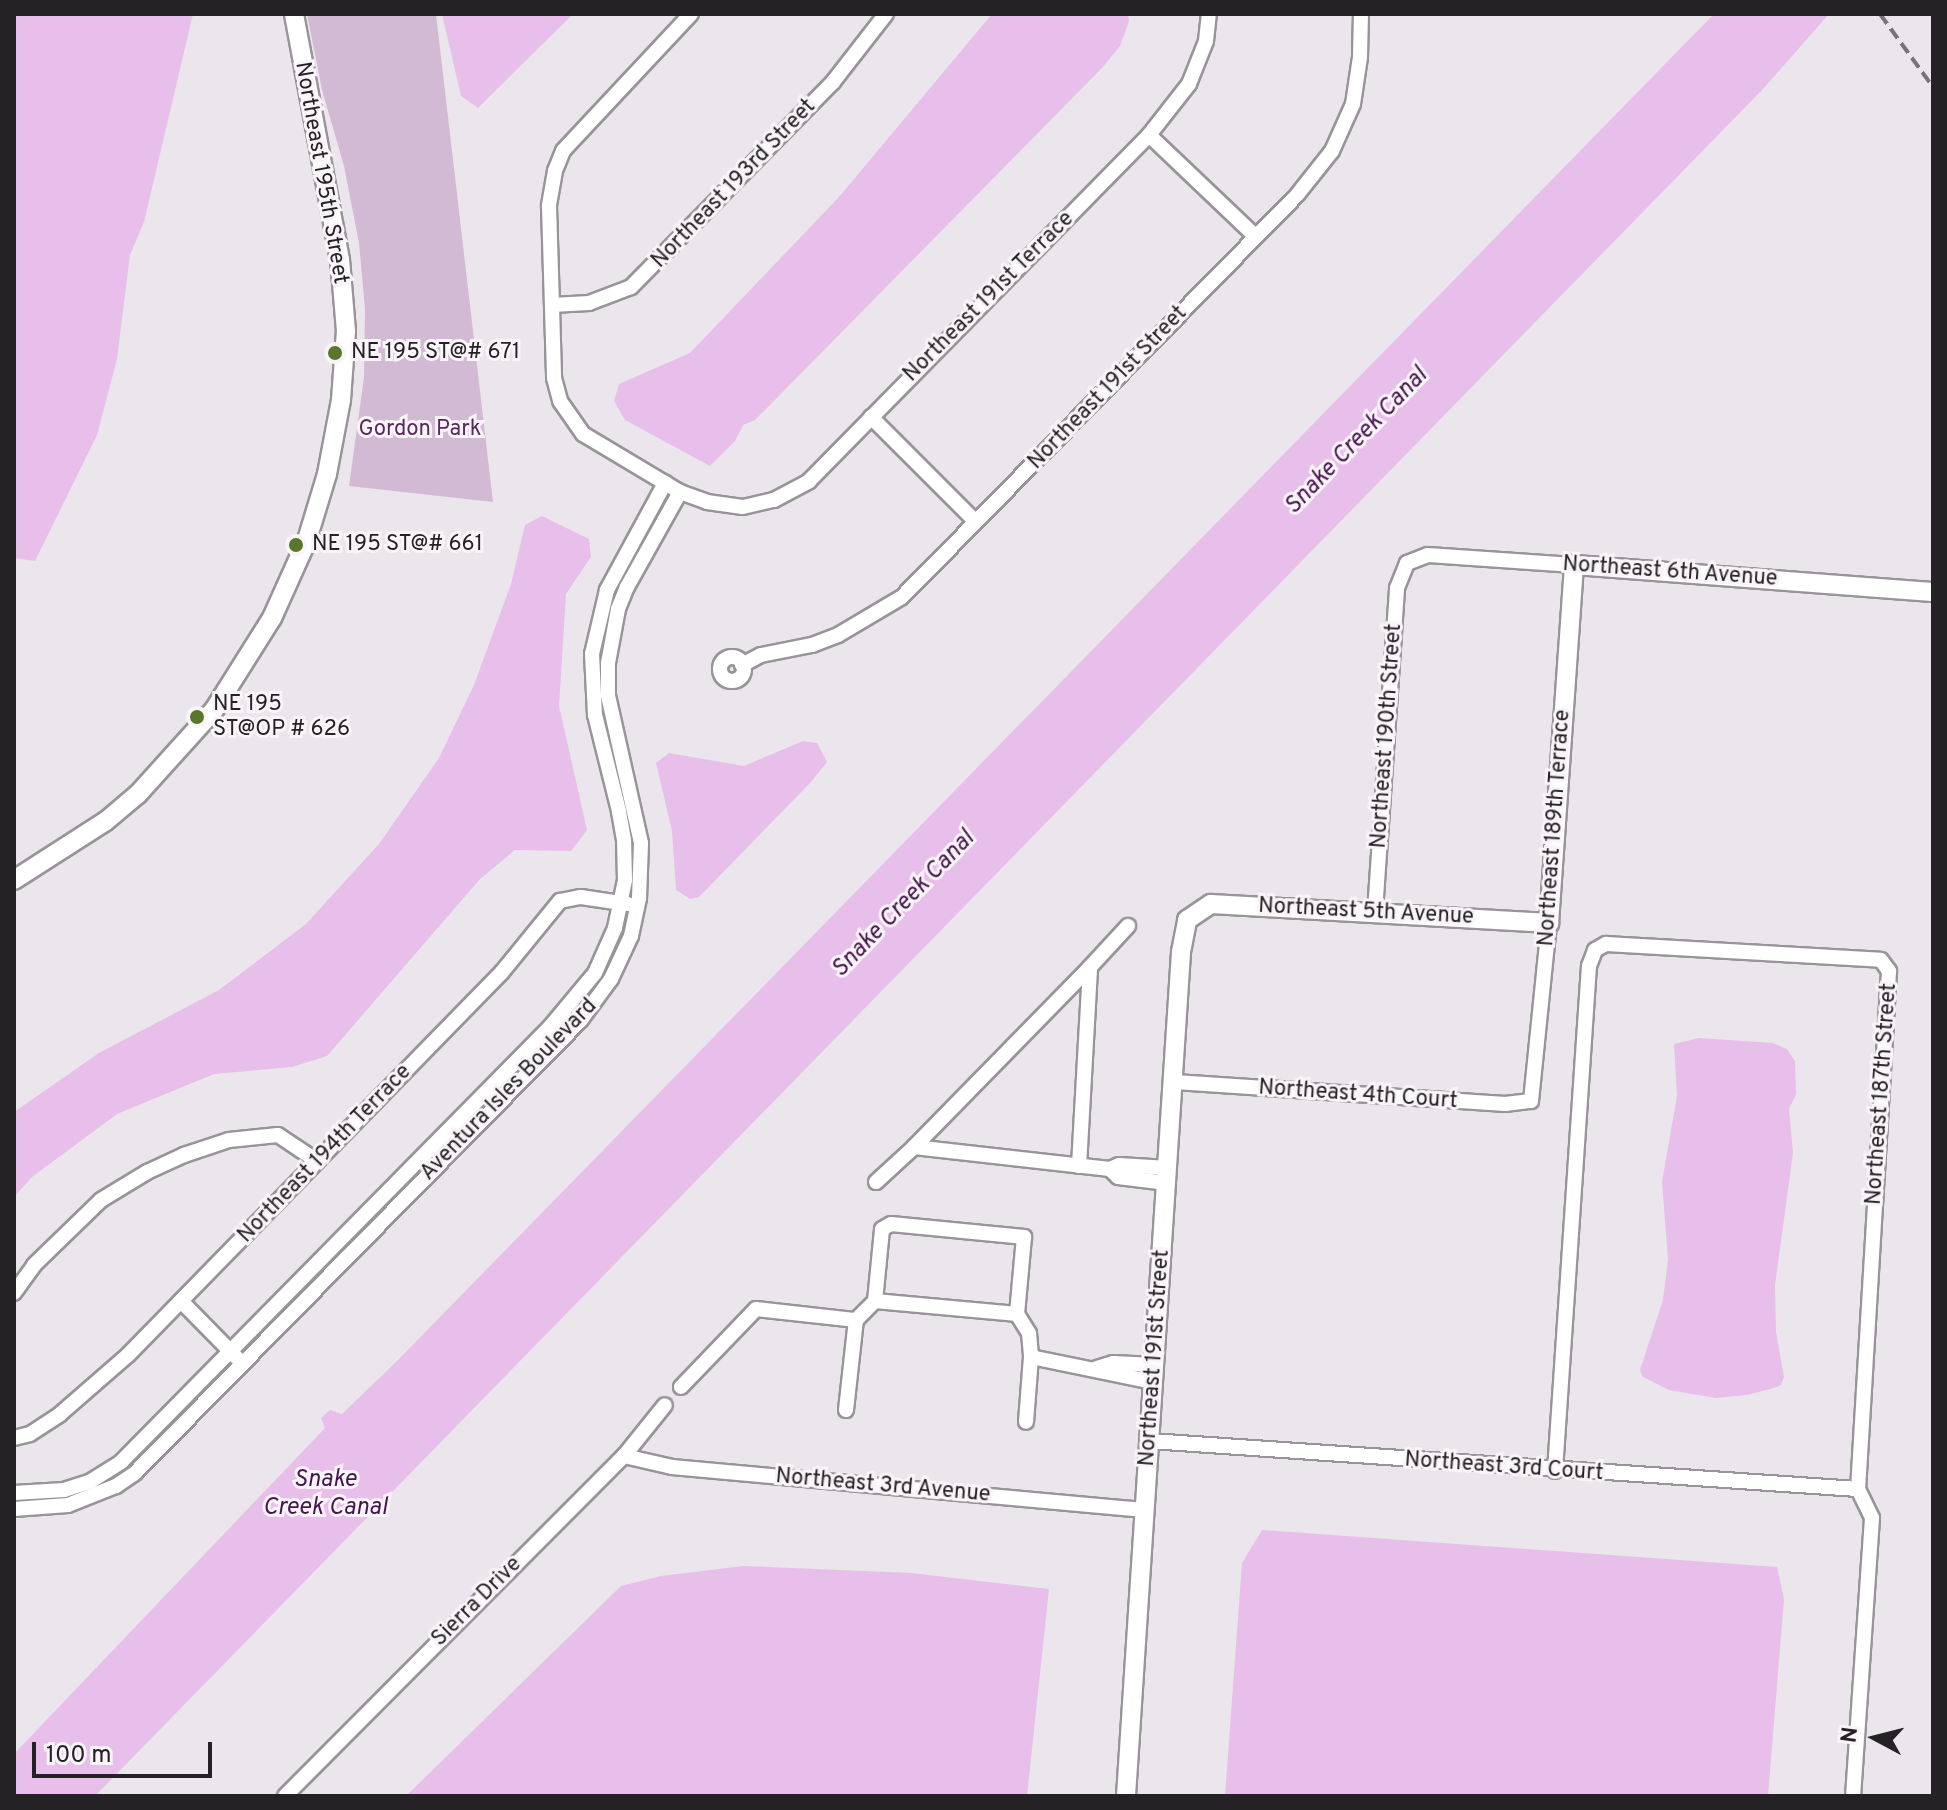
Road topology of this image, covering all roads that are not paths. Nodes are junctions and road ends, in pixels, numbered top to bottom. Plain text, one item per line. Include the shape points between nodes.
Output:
1 (294, 14) edge
2 (691, 14) edge
3 (886, 14) edge
4 (1209, 14) edge
5 (1361, 14) edge
6 (1149, 135) junction
7 (1255, 236) junction
8 (552, 305) junction
9 (871, 417) junction
10 (665, 483) junction
11 (680, 492) junction
12 (976, 522) junction
13 (1407, 563) joint
14 (1574, 565) junction
15 (1933, 592) edge
16 (742, 665) dead end
17 (14, 880) edge
18 (620, 902) junction
19 (638, 905) junction
20 (1375, 912) junction
21 (1187, 920) joint
22 (1549, 923) junction
23 (1128, 926) dead end
24 (1090, 967) junction
25 (1175, 1082) junction
26 (1535, 1092) joint
27 (914, 1147) junction
28 (317, 1161) junction
29 (1079, 1166) junction
30 (1168, 1175) junction
31 (876, 1182) dead end
32 (14, 1293) edge
33 (181, 1301) junction
34 (875, 1301) junction
35 (1017, 1314) junction
36 (856, 1320) junction
37 (232, 1353) junction
38 (1031, 1357) junction
39 (243, 1364) junction
40 (1154, 1374) junction
41 (681, 1387) dead end
42 (665, 1405) dead end
43 (846, 1410) dead end
44 (1026, 1422) dead end
45 (14, 1438) edge
46 (1150, 1441) junction
47 (624, 1456) junction
48 (1555, 1471) junction
49 (1858, 1489) junction
50 (14, 1493) edge
51 (14, 1509) edge
52 (1144, 1510) junction
53 (285, 1796) edge
54 (1126, 1796) edge
55 (1853, 1796) edge

1 - 17 street, Northeast 195th Street via 340,260 346,331 333,444 307,540 272,618 214,710 138,794
2 - 8 street via 563,151 549,206
3 - 8 street, Northeast 193rd Street via 833,82 631,287 589,303
4 - 6 street, Northeast 191st Terrace via 1206,41 1189,84
5 - 7 street, Northeast 191st Street via 1358,81 1343,128 1316,173
6 - 7 street
6 - 9 street, Northeast 191st Terrace
7 - 12 street, Northeast 191st Street
8 - 10 street via 554,378 573,423
9 - 11 street, Northeast 191st Terrace via 792,492 743,507
9 - 12 street
10 - 11 street
10 - 18 street, Aventura Isles Boulevard via 607,590 592,654 595,715 624,840
11 - 19 street, Aventura Isles Boulevard via 627,587 608,663 608,695 641,843
12 - 16 street, Northeast 191st Street via 880,613 812,645 761,655
13 - 14 street, Northeast 6th Avenue via 1428,555
13 - 20 street, Northeast 190th Street via 1397,588
14 - 15 street, Northeast 6th Avenue
14 - 22 street, Northeast 189th Terrace
18 - 19 street, Northeast 194th Terrace
18 - 28 street, Northeast 194th Terrace via 581,897 560,901 502,972
18 - 37 street, Aventura Isles Boulevard via 595,973 550,1027
19 - 39 street, Aventura Isles Boulevard via 631,936 611,979 580,1021
20 - 21 street, Northeast 5th Avenue via 1211,904
20 - 22 street, Northeast 5th Avenue
21 - 25 street, Northeast 191st Street
22 - 26 street, Northeast 189th Terrace
23 - 24 street
24 - 27 street
24 - 29 street
25 - 26 street, Northeast 4th Court via 1505,1104 1531,1101
25 - 30 street, Northeast 191st Street
27 - 29 street
27 - 31 street
28 - 32 street via 278,1135 229,1140 184,1155 101,1200 34,1265
28 - 33 street, Northeast 194th Terrace
29 - 30 street via 1110,1169 1118,1177
30 - 40 street, Northeast 191st Street
33 - 37 street
33 - 45 street, Northeast 194th Terrace via 84,1395 44,1426
34 - 35 street
34 - 35 street via 882,1229 891,1224 1024,1237
34 - 36 street
35 - 38 street via 1029,1333
36 - 41 street via 756,1309
36 - 43 street
37 - 39 street
37 - 50 street, Aventura Isles Boulevard via 121,1462 64,1490
38 - 40 street via 1097,1368 1111,1376
38 - 44 street
39 - 51 street, Aventura Isles Boulevard via 152,1457 116,1486 68,1505
40 - 46 street, Northeast 191st Street
42 - 47 street, Sierra Drive
46 - 48 street, Northeast 3rd Court
46 - 52 street, Northeast 191st Street
47 - 52 street, Northeast 3rd Avenue via 672,1467
47 - 53 street, Sierra Drive
48 - 49 street, Northeast 3rd Court
48 - 49 street, Northeast 187th Street via 1589,966 1595,950 1606,944 1881,960 1889,971
49 - 55 street, Northeast 187th Street via 1872,1518
52 - 54 street, Northeast 191st Street

